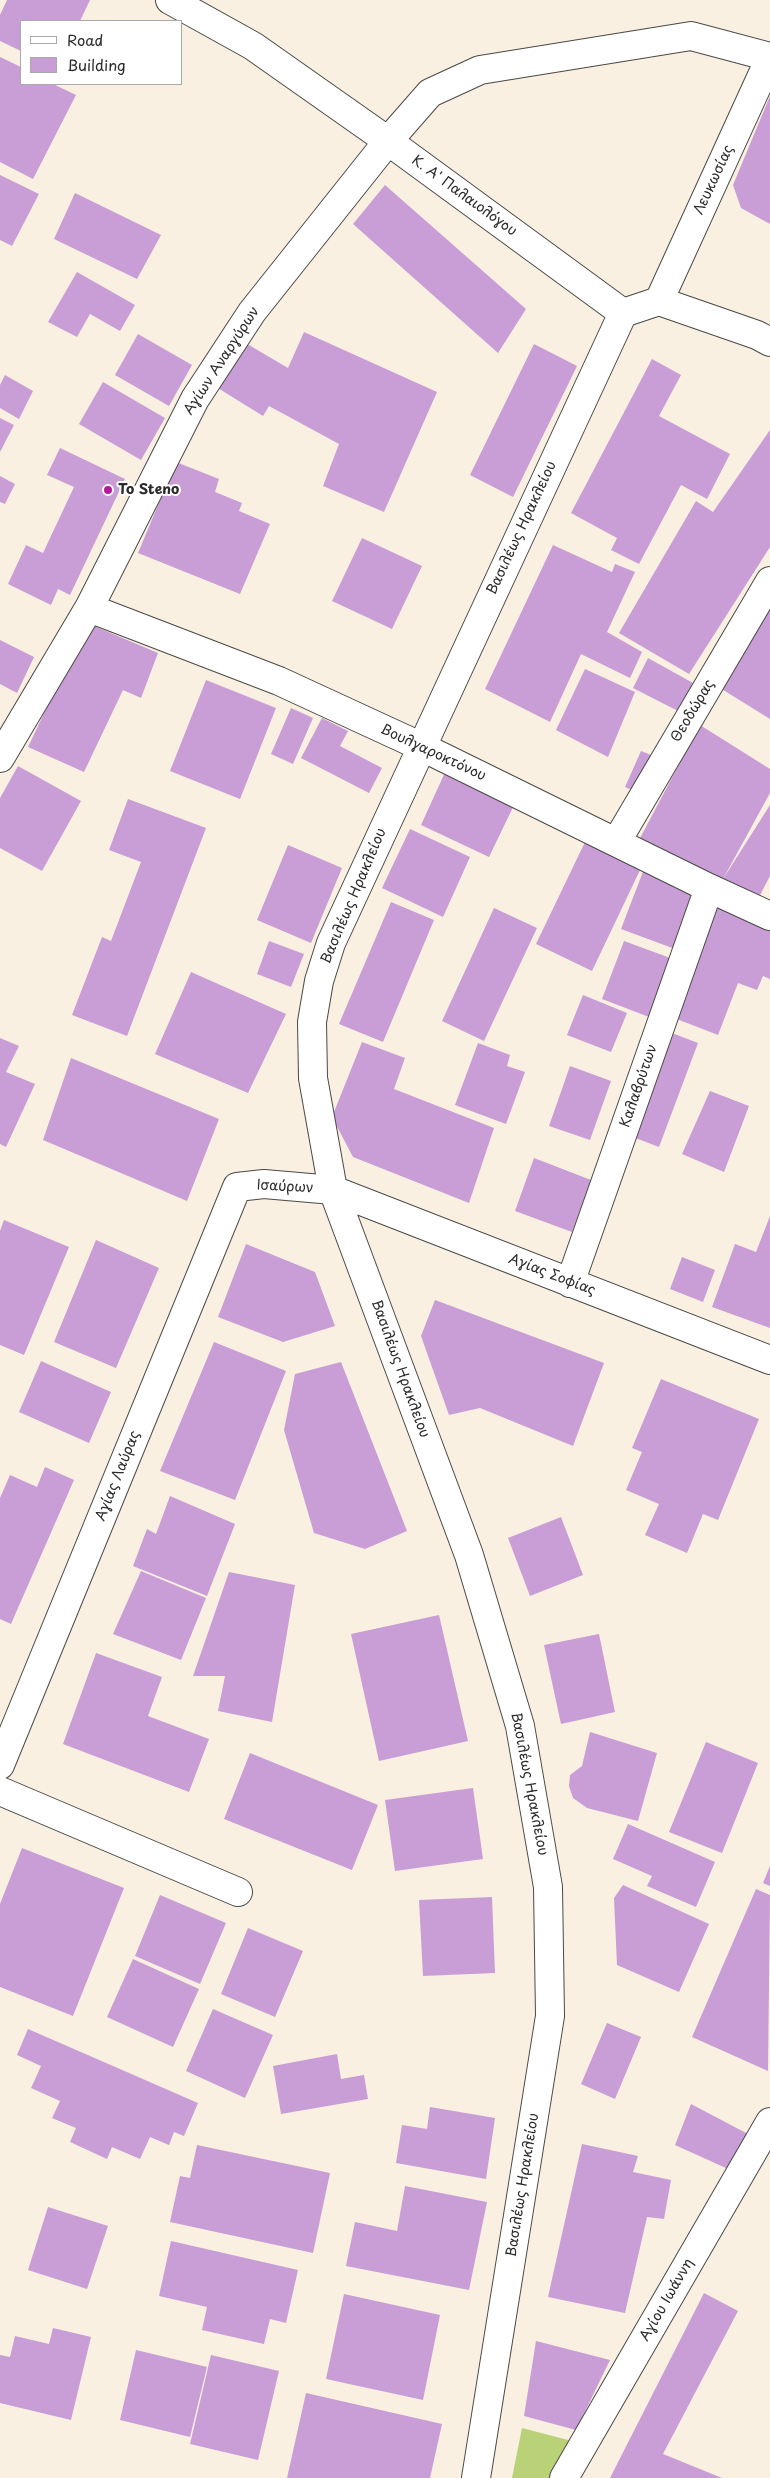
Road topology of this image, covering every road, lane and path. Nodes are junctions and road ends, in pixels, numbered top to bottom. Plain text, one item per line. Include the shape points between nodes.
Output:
1 (170, 0) edge
2 (770, 58) edge
3 (388, 141) junction
4 (659, 301) junction
5 (623, 313) junction
6 (770, 342) edge
7 (770, 581) edge
8 (89, 608) junction
9 (420, 746) junction
10 (0, 758) edge
11 (617, 841) junction
12 (709, 888) junction
13 (770, 916) edge
14 (237, 1187) joint
15 (333, 1190) junction
16 (570, 1282) junction
17 (770, 1360) edge
18 (0, 1765) edge
19 (0, 1791) edge
20 (238, 1892) dead end
21 (770, 2122) edge
22 (476, 2478) edge
23 (564, 2478) edge

1 - 3 street, Κ. Α' Παλαιολόγου via 253,46
2 - 3 street, Αγίων Αναργύρων via 691,36 480,70 430,93
2 - 4 street, Λευκωσίας
3 - 5 street, Κ. Α' Παλαιολόγου
3 - 8 street, Αγίων Αναργύρων via 252,312 194,399
4 - 5 street
4 - 6 street
5 - 9 street, Βασιλέως Ηρακλείου
7 - 11 street, Θεοδώρας
8 - 9 street, Βουλγαροκτόνου via 278,681
8 - 10 street, Αγίων Αναργύρων
9 - 11 street, Βουλγαροκτόνου
9 - 15 street, Βασιλέως Ηρακλείου via 331,943 319,981 312,1022 313,1078
11 - 12 street, Βουλγαροκτόνου
12 - 13 street, Βουλγαροκτόνου
12 - 16 street, Καλαβρύτων
14 - 15 street, Ισαύρων via 264,1184
14 - 18 street, Αγίας Λαύρας
15 - 16 street, Αγίας Σοφίας
15 - 22 street, Βασιλέως Ηρακλείου via 469,1555 520,1726 548,1887 550,2016
16 - 17 street, Αγίας Σοφίας
19 - 20 street
21 - 23 street, Αγίου Ιωάννη

